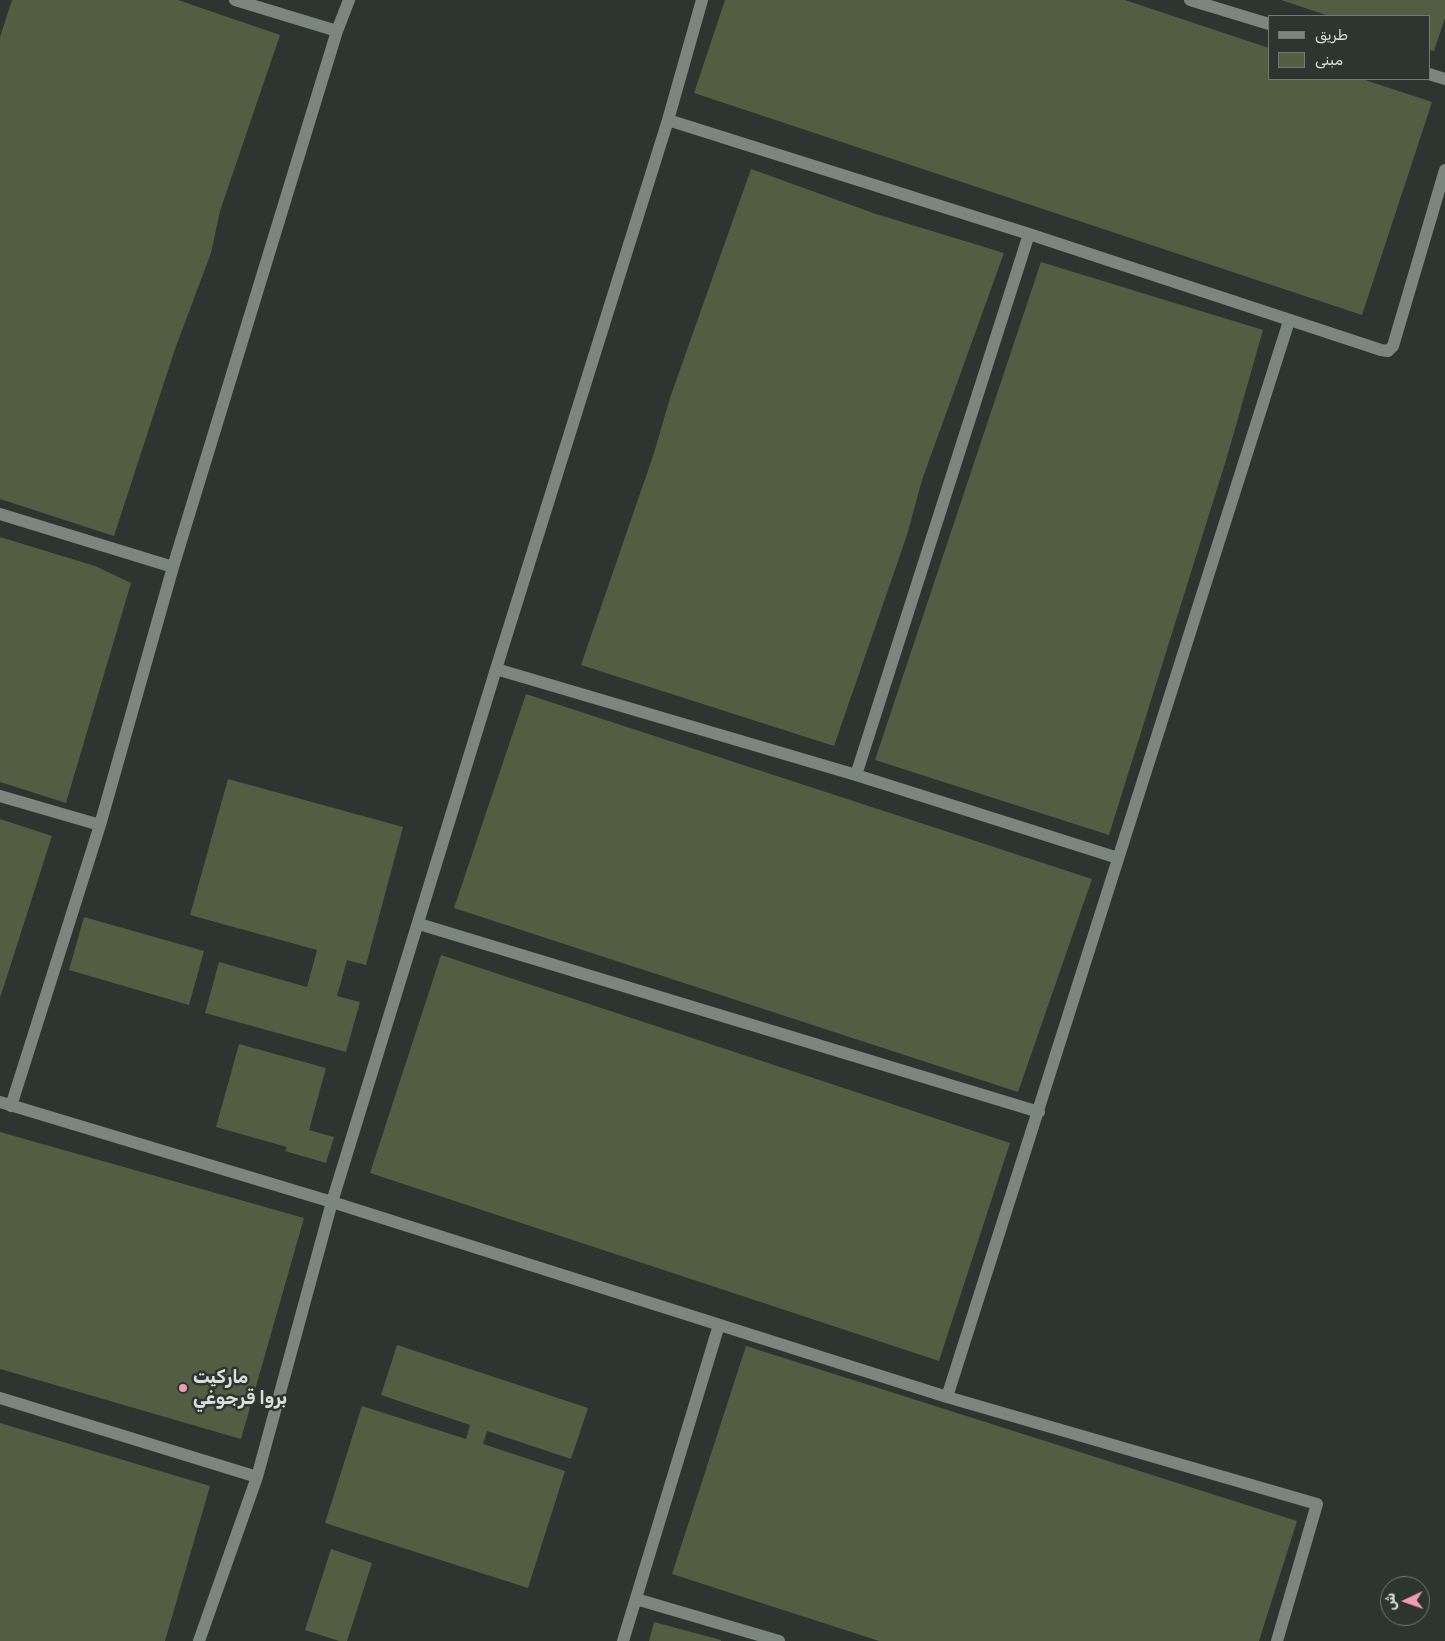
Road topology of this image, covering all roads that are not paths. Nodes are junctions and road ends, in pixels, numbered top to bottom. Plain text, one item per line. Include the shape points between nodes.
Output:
1 (235, 0) edge
2 (349, 0) edge
3 (702, 0) edge
4 (1190, 0) edge
5 (1268, 24) edge
6 (337, 31) junction
7 (1430, 74) edge
8 (1445, 79) edge
9 (668, 120) junction
10 (1445, 170) edge
11 (1029, 234) junction
12 (1289, 321) junction
13 (0, 514) edge
14 (173, 567) junction
15 (496, 669) junction
16 (856, 775) junction
17 (0, 796) edge
18 (100, 825) junction
19 (1118, 858) junction
20 (420, 924) junction
21 (6, 1104) edge
22 (1039, 1112) junction
23 (332, 1202) junction
24 (719, 1325) junction
25 (947, 1397) junction
26 (0, 1398) edge
27 (258, 1477) junction
28 (636, 1599) junction
29 (199, 1641) edge
30 (623, 1641) edge
31 (779, 1641) edge
32 (1277, 1641) edge

1 - 6 street
2 - 6 street
3 - 9 street
4 - 5 street
6 - 14 street
7 - 8 street
9 - 11 street
9 - 15 street
10 - 12 street via 1393,346 1388,351
11 - 12 street
11 - 16 street
12 - 19 street
13 - 14 street
14 - 18 street
15 - 16 street
15 - 20 street
16 - 19 street
17 - 18 street
18 - 21 street
19 - 22 street
20 - 22 street
20 - 23 street
21 - 23 street
22 - 25 street
23 - 24 street
23 - 27 street
24 - 25 street
24 - 28 street
25 - 32 street via 1317,1504
26 - 27 street
27 - 29 street
28 - 30 street
28 - 31 street

